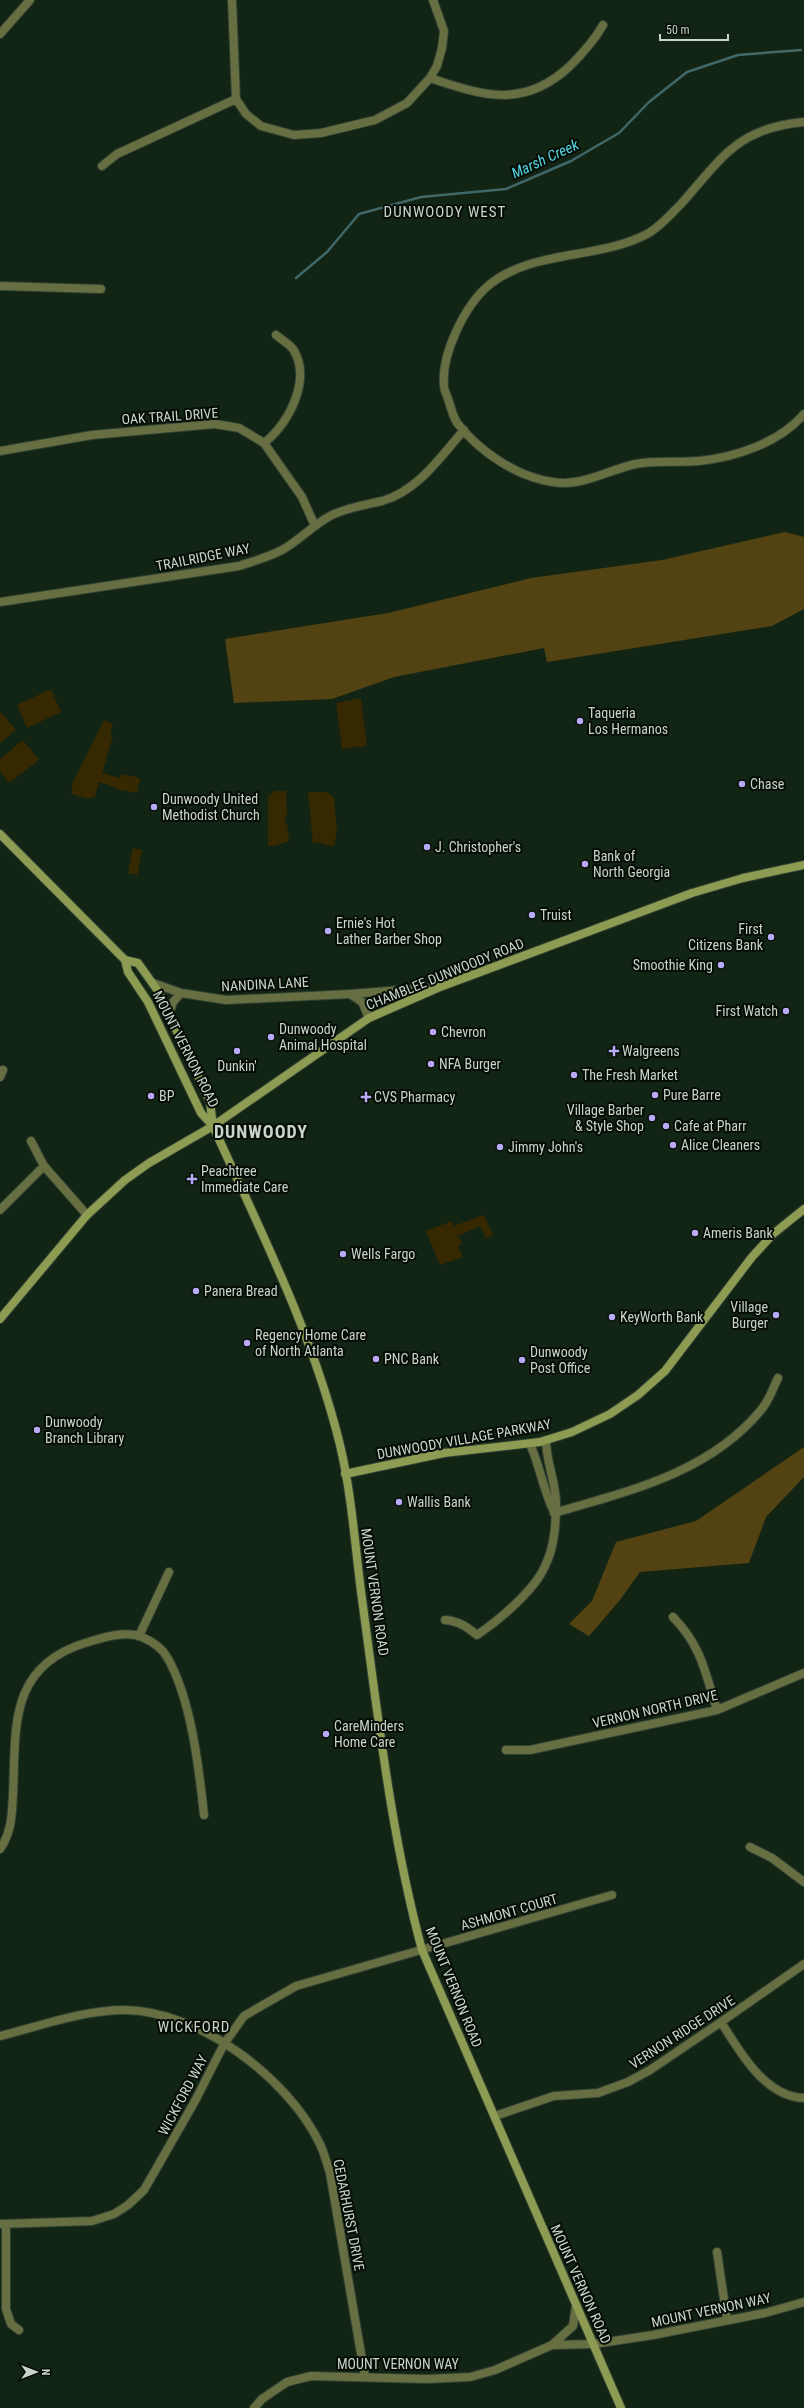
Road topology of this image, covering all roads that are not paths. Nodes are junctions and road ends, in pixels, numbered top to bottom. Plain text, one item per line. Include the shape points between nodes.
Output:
1 (30, 0) edge
2 (232, 0) edge
3 (434, 0) edge
4 (603, 25) dead end
5 (0, 34) edge
6 (430, 78) junction
7 (236, 99) junction
8 (804, 122) edge
9 (102, 166) dead end
10 (0, 286) edge
11 (101, 289) dead end
12 (276, 335) dead end
13 (804, 414) edge
14 (464, 430) junction
15 (264, 443) junction
16 (0, 451) edge
17 (315, 526) junction
18 (0, 602) edge
19 (0, 834) edge
20 (804, 865) edge
21 (125, 960) junction
22 (153, 983) junction
23 (440, 987) junction
24 (181, 993) junction
25 (350, 994) junction
26 (169, 1014) junction
27 (368, 1018) junction
28 (213, 1126) junction
29 (31, 1141) dead end
30 (44, 1166) junction
31 (804, 1209) edge
32 (0, 1210) edge
33 (87, 1215) junction
34 (0, 1319) edge
35 (778, 1378) dead end
36 (546, 1440) junction
37 (530, 1444) junction
38 (345, 1474) junction
39 (554, 1513) junction
40 (169, 1572) dead end
41 (673, 1617) dead end
42 (445, 1620) dead end
43 (139, 1636) junction
44 (804, 1673) edge
45 (717, 1710) junction
46 (506, 1750) dead end
47 (204, 1815) dead end
48 (750, 1847) dead end
49 (0, 1849) edge
50 (804, 1882) edge
51 (612, 1894) dead end
52 (422, 1950) junction
53 (412, 1953) joint
54 (804, 1964) edge
55 (721, 2022) junction
56 (0, 2036) edge
57 (224, 2044) junction
58 (804, 2098) edge
59 (495, 2116) junction
60 (3, 2224) edge
61 (717, 2252) dead end
62 (804, 2302) edge
63 (576, 2305) junction
64 (727, 2319) junction
65 (20, 2330) dead end
66 (594, 2344) junction
67 (552, 2345) junction
68 (365, 2377) junction
69 (254, 2408) edge
70 (621, 2408) edge

1 - 5 street
2 - 7 street
3 - 6 street via 444,31 437,66
4 - 6 street via 596,39 558,77 523,94 484,94
6 - 7 street via 407,103 374,120 321,133 294,135 261,126 246,114
7 - 9 street via 118,154
8 - 14 street via 782,124 754,133 738,142 718,160 673,213 649,232 626,243 597,252 534,263 490,284 472,303 457,331 447,361 444,386 457,423
10 - 11 street
12 - 15 street via 293,348 299,369 299,383 288,416 281,427
13 - 14 street via 788,430 748,450 698,461 633,464 578,484 553,482 526,475 483,449
14 - 17 street, TRAILRIDGE WAY via 420,480 398,495 344,510
15 - 16 street, OAK TRAIL DRIVE via 239,428 215,424 92,435
15 - 17 street, OAK TRAIL DRIVE via 302,497
17 - 18 street, TRAILRIDGE WAY via 283,549 239,566
19 - 21 main road, MOUNT VERNON ROAD
20 - 23 main road, CHAMBLEE DUNWOODY ROAD via 737,879 692,893
21 - 22 main road via 138,963
21 - 28 main road, MOUNT VERNON ROAD via 128,972 148,1002 201,1113
22 - 24 street, NANDINA LANE
22 - 26 main road
23 - 25 street, NANDINA LANE
23 - 27 main road, CHAMBLEE DUNWOODY ROAD
24 - 25 street, NANDINA LANE via 226,1000
24 - 26 street via 173,1002
25 - 27 street via 362,1002
26 - 28 main road via 210,1102
27 - 28 main road, CHAMBLEE DUNWOODY ROAD
28 - 33 main road, CHAMBLEE DUNWOODY ROAD via 137,1171
28 - 38 main road, MOUNT VERNON ROAD via 310,1349 340,1446
29 - 30 street
30 - 32 street
30 - 33 street
31 - 36 main road, DUNWOODY VILLAGE PARKWAY via 773,1234 752,1257 677,1358 652,1383 610,1414 572,1432
33 - 34 main road, CHAMBLEE DUNWOODY ROAD
35 - 39 street via 762,1409 711,1454 689,1468 664,1479
36 - 37 main road, DUNWOODY VILLAGE PARKWAY
36 - 39 street via 546,1455 556,1500
37 - 38 main road, DUNWOODY VILLAGE PARKWAY via 444,1453
37 - 39 street
38 - 52 main road, MOUNT VERNON ROAD via 390,1801 406,1890
39 - 42 street via 553,1545 545,1568 498,1621 477,1635 465,1625
40 - 43 street
41 - 45 street via 686,1630 699,1651
43 - 47 street via 152,1641 167,1656 176,1678 190,1725
43 - 49 street via 120,1634 80,1645 56,1657 39,1670 27,1685 20,1699 16,1726 12,1814 9,1831
44 - 45 street, VERNON NORTH DRIVE
45 - 46 street, VERNON NORTH DRIVE via 530,1750
48 - 50 street via 772,1858
51 - 52 street, ASHMONT COURT
52 - 53 street, ASHMONT COURT
52 - 59 main road, MOUNT VERNON ROAD
53 - 57 street, WICKFORD WAY via 296,1986 244,2016
54 - 55 street, VERNON RIDGE DRIVE
55 - 58 street via 763,2079 778,2092
55 - 59 street, VERNON RIDGE DRIVE via 628,2082 598,2093 554,2096
56 - 57 street, CEDARHURST DRIVE via 95,2013 125,2010 156,2013 173,2018 198,2028
57 - 60 street, WICKFORD WAY via 144,2190 128,2204 114,2214 92,2221
57 - 68 street, CEDARHURST DRIVE via 261,2071 293,2103 319,2144 330,2173
59 - 63 main road, MOUNT VERNON ROAD
60 - 65 street via 6,2309 11,2324
61 - 64 street
62 - 64 street, MOUNT VERNON WAY via 765,2313
63 - 66 main road, MOUNT VERNON ROAD
63 - 67 street via 573,2326
64 - 66 street, MOUNT VERNON WAY via 653,2335
66 - 67 street, MOUNT VERNON WAY
66 - 70 main road, MOUNT VERNON ROAD
67 - 68 street, MOUNT VERNON WAY via 495,2370 470,2377
68 - 69 street, MOUNT VERNON WAY via 311,2376 287,2382 262,2399

